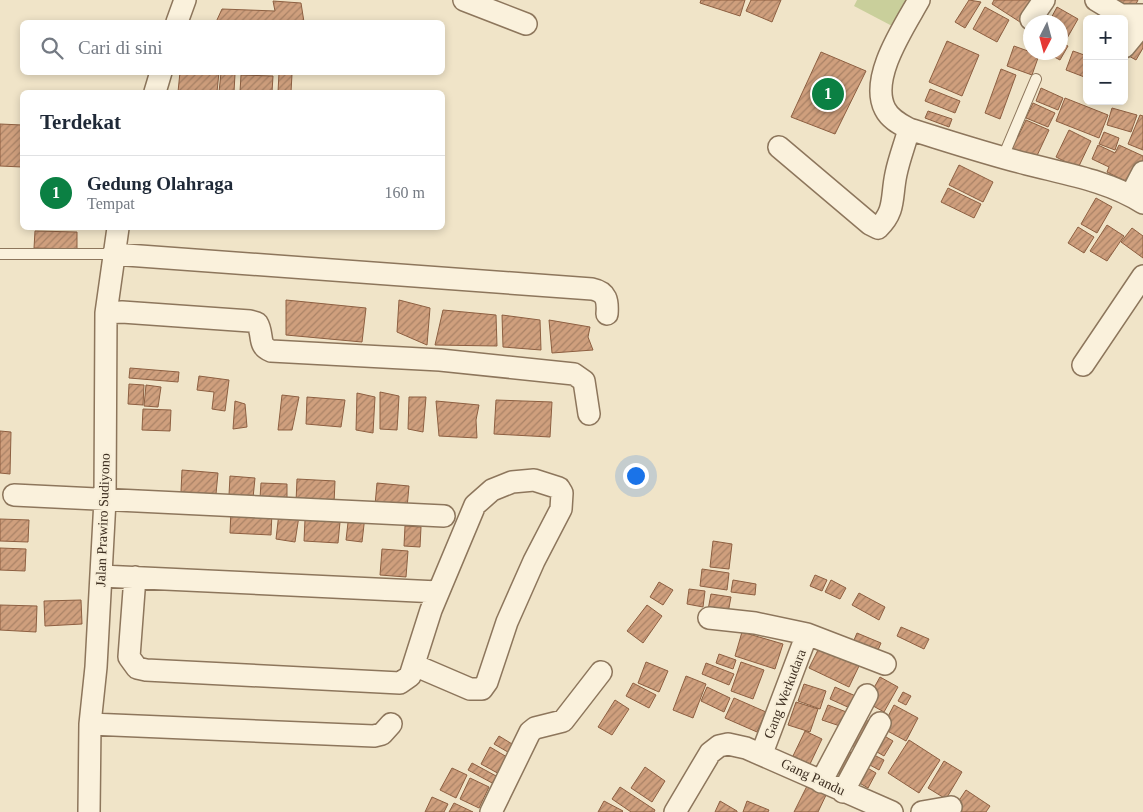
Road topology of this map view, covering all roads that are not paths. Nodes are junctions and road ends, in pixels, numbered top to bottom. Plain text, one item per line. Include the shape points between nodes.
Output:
1 (185, 0) edge
2 (464, 0) edge
3 (919, 0) edge
4 (1044, 0) edge
5 (1096, 0) edge
6 (1034, 15) edge
7 (1143, 15) edge
8 (178, 20) edge
9 (526, 24) dead end
10 (1143, 24) edge
11 (1128, 42) edge
12 (160, 75) edge
13 (1036, 79) dead end
14 (156, 90) edge
15 (909, 129) junction
16 (779, 147) dead end
17 (1003, 157) junction
18 (1143, 172) edge
19 (1137, 199) edge
20 (118, 230) edge
21 (0, 254) edge
22 (113, 254) junction
23 (1143, 276) edge
24 (106, 313) junction
25 (607, 314) dead end
26 (1083, 365) dead end
27 (589, 414) dead end
28 (14, 495) dead end
29 (104, 500) junction
30 (444, 516) dead end
31 (101, 576) junction
32 (136, 577) junction
33 (438, 592) junction
34 (709, 618) dead end
35 (808, 634) junction
36 (885, 664) dead end
37 (414, 665) junction
38 (601, 672) dead end
39 (867, 694) dead end
40 (880, 723) dead end
41 (90, 724) junction
42 (391, 724) dead end
43 (762, 753) junction
44 (821, 782) junction
45 (844, 792) junction
46 (951, 807) dead end
47 (89, 812) edge
48 (490, 812) edge
49 (675, 812) edge
50 (892, 812) edge
51 (922, 812) edge

1 - 8 street
2 - 9 street
3 - 15 street via 888,60 881,96 885,110
4 - 6 street
5 - 7 street via 1121,16
10 - 11 street
12 - 14 street
13 - 17 lane
15 - 16 street via 896,174 891,212 878,228
15 - 17 street
17 - 19 street via 1081,178
18 - 19 street
20 - 22 street, Jalan Prawiro Sudiyono
21 - 22 lane
22 - 24 street, Jalan Prawiro Sudiyono
22 - 25 street via 592,289 607,298
23 - 26 street
24 - 27 street via 250,320 261,329 264,349 271,351 440,360 574,374 584,381
24 - 29 street, Jalan Prawiro Sudiyono
28 - 29 street
29 - 30 street
29 - 31 street, Jalan Prawiro Sudiyono
31 - 32 street
31 - 41 street, Jalan Prawiro Sudiyono
32 - 33 street
32 - 37 street via 130,657 137,668 389,684 400,683 410,676
33 - 37 street
33 - 37 street via 474,505 492,490 512,482 534,480 559,488 562,493 561,509 507,622 487,682 482,688 470,689
34 - 35 street
35 - 36 street
35 - 43 street, Gang Werkudara
38 - 48 street via 563,721 534,728 530,732
39 - 44 street
40 - 45 street
41 - 42 street via 374,736 382,734
41 - 47 street, Jalan Prawiro Sudiyono
43 - 44 street, Gang Pandu
43 - 49 street, Gang Pandu via 728,744 710,752
44 - 45 street, Gang Pandu
45 - 50 street, Gang Pandu
46 - 51 street

